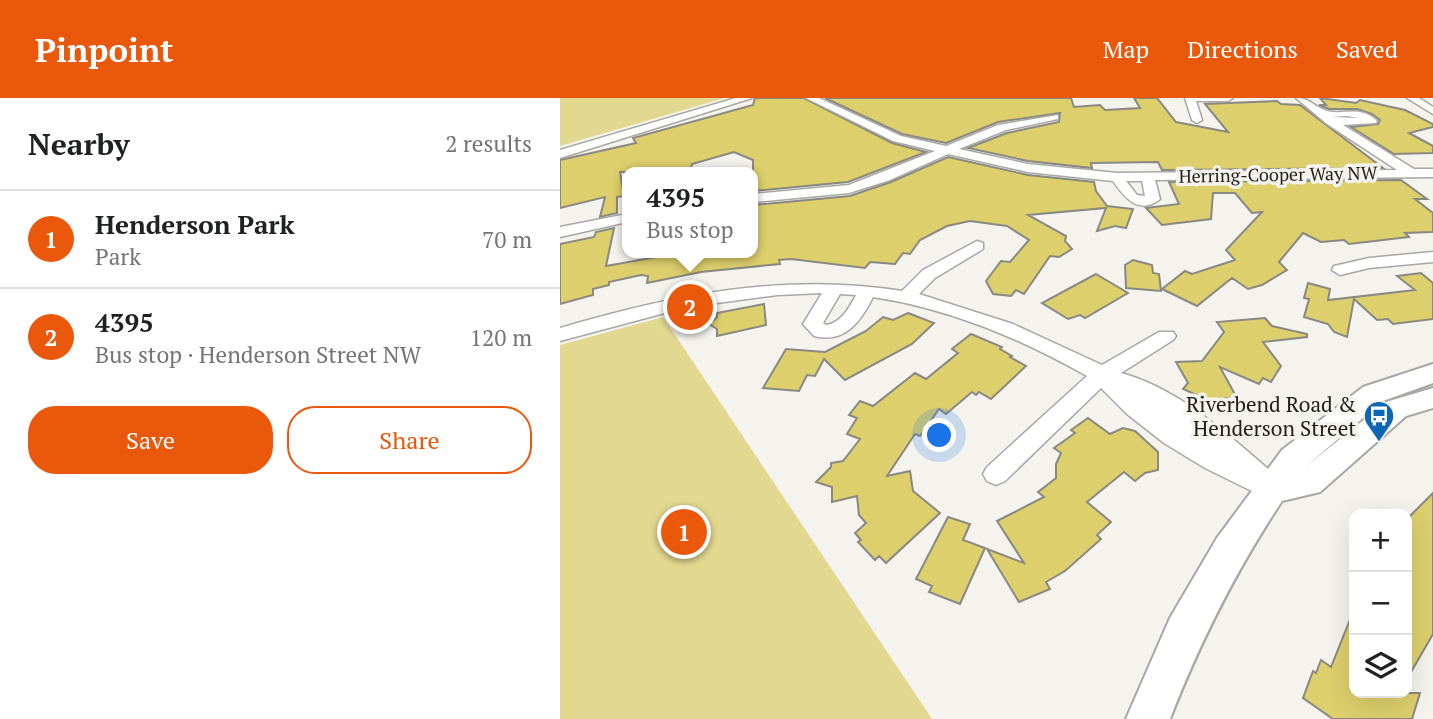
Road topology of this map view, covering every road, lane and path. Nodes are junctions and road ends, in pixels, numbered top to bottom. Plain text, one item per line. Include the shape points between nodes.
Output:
1 (747, 98) edge
2 (811, 98) edge
3 (823, 98) edge
4 (1228, 98) edge
5 (1301, 98) edge
6 (1412, 98) edge
7 (841, 110) junction
8 (1433, 110) edge
9 (1320, 114) junction
10 (1054, 117) dead end
11 (1197, 120) dead end
12 (1331, 122) junction
13 (943, 151) junction
14 (560, 154) edge
15 (1408, 172) junction
16 (1433, 173) edge
17 (1117, 177) junction
18 (1148, 177) junction
19 (1433, 188) edge
20 (758, 197) edge
21 (622, 219) edge
22 (560, 232) edge
23 (977, 246) dead end
24 (1433, 257) edge
25 (1340, 270) dead end
26 (833, 290) junction
27 (867, 291) junction
28 (907, 296) junction
29 (560, 335) edge
30 (1166, 336) dead end
31 (1433, 373) edge
32 (1102, 374) junction
33 (1433, 398) edge
34 (996, 474) dead end
35 (1273, 489) junction
36 (1148, 719) edge

1 - 14 street
2 - 7 street, Herring-Cooper Way NW
3 - 7 street, Herring-Cooper Way NW
4 - 11 street via 1190,99
5 - 9 street
6 - 8 street
7 - 13 street, Herring-Cooper Way NW via 897,139
9 - 12 street
9 - 12 street via 1349,113 1372,121
10 - 13 street via 1020,120
12 - 15 street
13 - 17 street, Herring-Cooper Way NW via 1028,168
13 - 20 street via 859,187
15 - 16 street, Herring-Cooper Way NW
15 - 18 street, Herring-Cooper Way NW
15 - 19 street
17 - 18 street, Herring-Cooper Way NW
17 - 18 street, Herring-Cooper Way NW via 1132,198 1142,201 1153,199
21 - 22 street
23 - 28 street via 929,274
24 - 25 street
26 - 27 street
26 - 27 street via 813,324 821,332 836,331 854,315
26 - 29 street via 764,290 620,316
27 - 28 street
28 - 32 street via 1029,336
30 - 32 street
31 - 35 main road via 1373,394 1293,459
32 - 34 street
32 - 35 street via 1122,398 1213,463
33 - 35 main road via 1396,409 1309,483
35 - 36 main road via 1229,550 1190,621

